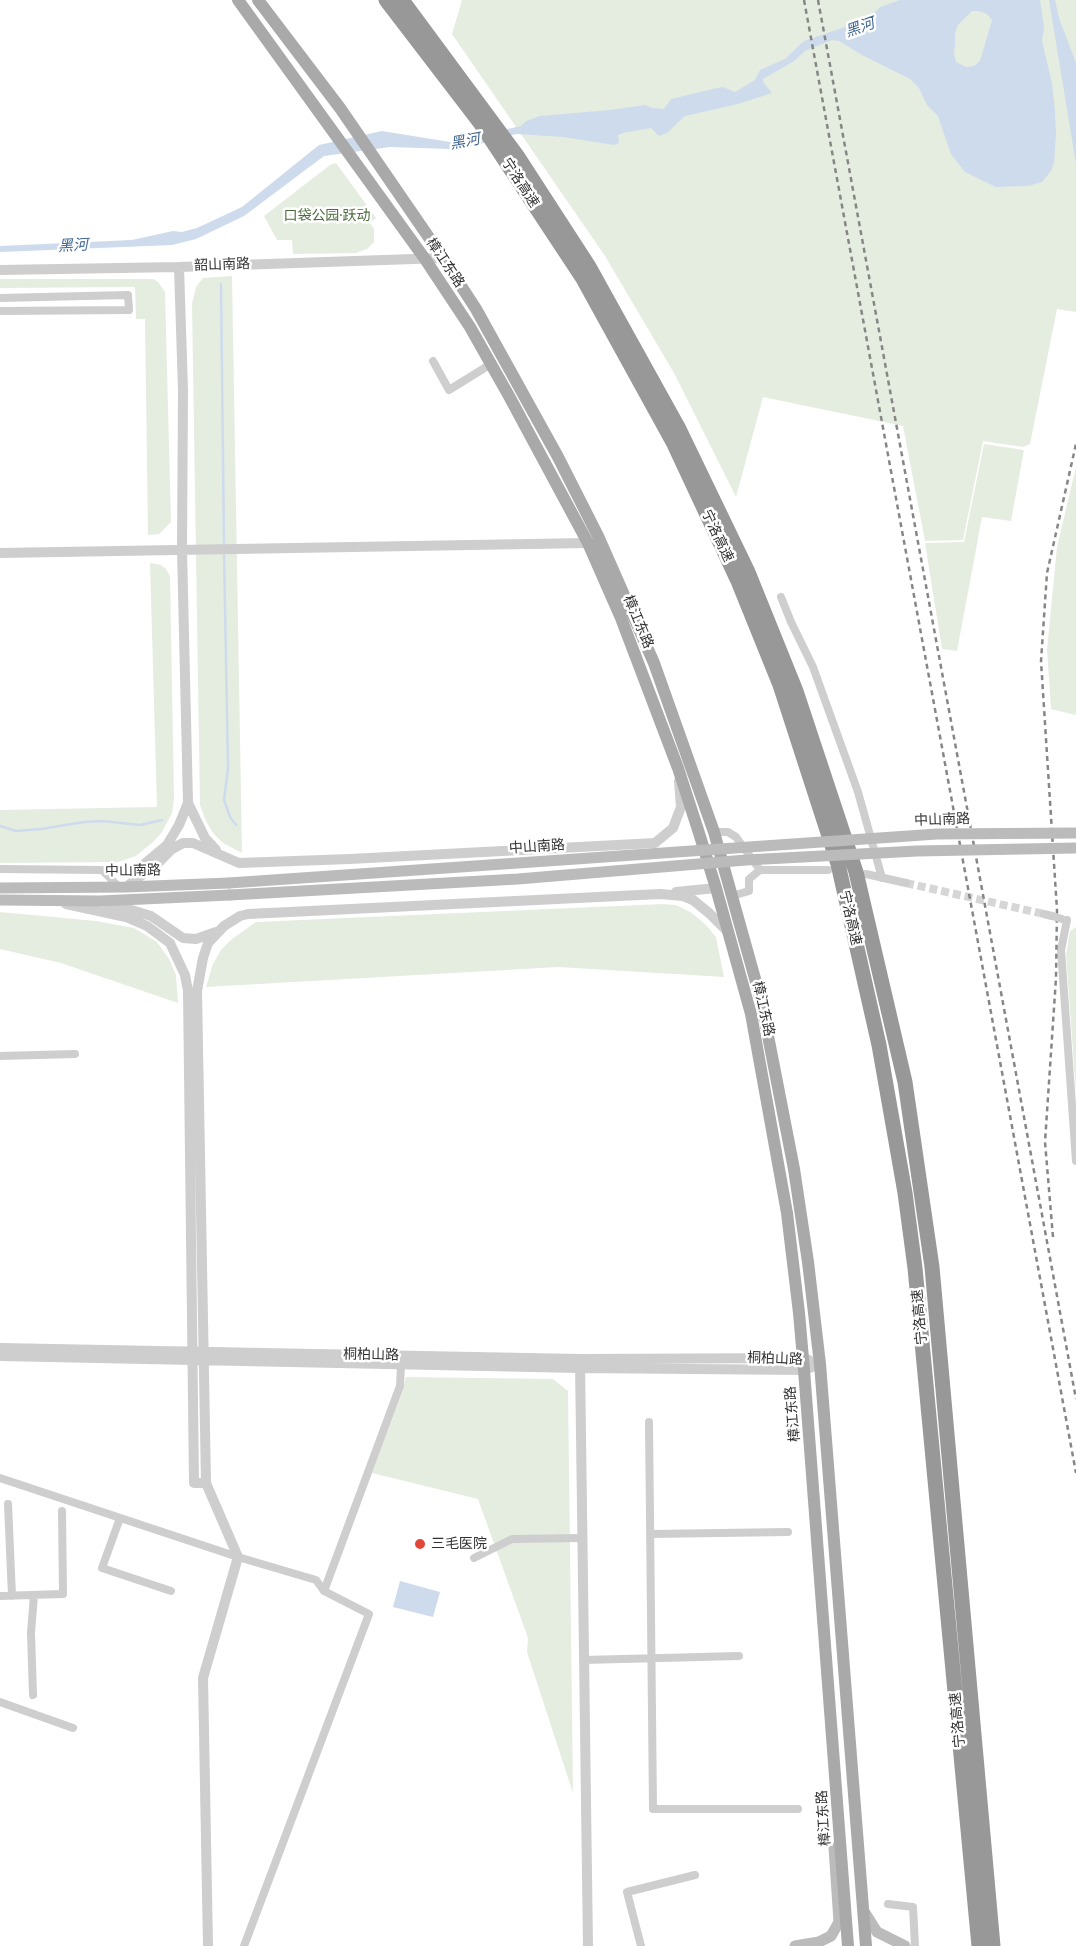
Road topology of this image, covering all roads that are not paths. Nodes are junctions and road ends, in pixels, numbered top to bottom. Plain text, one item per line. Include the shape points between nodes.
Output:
1 (238, 0) edge
2 (258, 0) edge
3 (386, 0) edge
4 (402, 0) edge
5 (487, 122) junction
6 (443, 258) junction
7 (425, 259) junction
8 (179, 267) junction
9 (0, 270) edge
10 (0, 298) edge
11 (0, 311) edge
12 (433, 361) dead end
13 (491, 364) junction
14 (588, 544) junction
15 (182, 550) junction
16 (0, 553) edge
17 (781, 597) dead end
18 (678, 768) junction
19 (188, 803) junction
20 (714, 832) junction
21 (1076, 833) edge
22 (1076, 848) edge
23 (222, 856) junction
24 (0, 869) edge
25 (760, 870) junction
26 (828, 870) dead end
27 (866, 874) dead end
28 (882, 878) junction
29 (906, 883) tunnel mouth
30 (122, 887) junction
31 (0, 888) edge
32 (716, 888) junction
33 (660, 894) junction
34 (732, 896) junction
35 (0, 900) edge
36 (51, 900) junction
37 (100, 900) junction
38 (1048, 915) tunnel mouth
39 (1064, 919) junction
40 (1076, 922) edge
41 (217, 932) junction
42 (728, 932) junction
43 (75, 1054) dead end
44 (0, 1056) edge
45 (1076, 1161) edge
46 (0, 1348) edge
47 (0, 1356) edge
48 (197, 1356) junction
49 (580, 1363) junction
50 (803, 1364) junction
51 (820, 1364) junction
52 (401, 1365) junction
53 (649, 1422) dead end
54 (0, 1478) edge
55 (8, 1504) dead end
56 (62, 1511) dead end
57 (120, 1518) junction
58 (788, 1532) dead end
59 (650, 1534) junction
60 (582, 1538) junction
61 (238, 1557) junction
62 (474, 1558) dead end
63 (171, 1591) dead end
64 (324, 1591) junction
65 (34, 1595) junction
66 (0, 1596) edge
67 (12, 1596) junction
68 (739, 1656) dead end
69 (652, 1659) junction
70 (584, 1660) junction
71 (33, 1695) dead end
72 (0, 1702) edge
73 (73, 1728) dead end
74 (835, 1764) junction
75 (798, 1809) dead end
76 (695, 1875) dead end
77 (888, 1904) dead end
78 (983, 1908) junction
79 (865, 1913) junction
80 (208, 1946) edge
81 (244, 1946) edge
82 (588, 1946) edge
83 (641, 1946) edge
84 (795, 1946) edge
85 (848, 1946) edge
86 (866, 1946) edge
87 (905, 1946) edge
88 (915, 1946) edge
89 (979, 1946) edge
90 (993, 1946) edge

1 - 7 main road, 樟江东路
2 - 6 main road, 樟江东路 via 340,108
3 - 5 highway, 宁洛高速
4 - 5 highway, 宁洛高速
5 - 78 highway, 宁洛高速 via 588,265 679,429 748,572 796,691 856,872 905,1082 932,1267
6 - 7 street, 韶山南路
6 - 20 main road, 樟江东路 via 476,309 598,536 654,663
7 - 8 street, 韶山南路
7 - 13 main road, 樟江东路
8 - 9 street, 韶山南路
8 - 15 street via 183,390
10 - 11 street via 128,295 129,310
12 - 13 street via 449,390
13 - 14 main road, 樟江东路
14 - 15 street
14 - 18 main road, 樟江东路 via 621,618
15 - 16 street
15 - 19 street
17 - 28 street via 813,667 858,792
18 - 23 street via 681,806 673,828 655,843 248,862
18 - 32 main road, 樟江东路
19 - 23 street via 206,838
19 - 30 street via 180,825 167,845
20 - 25 street via 728,832 736,836
20 - 34 main road, 樟江东路
21 - 30 main road, 中山南路, bridge via 937,834
22 - 37 main road, 中山南路, bridge via 746,860 518,879
23 - 30 street via 194,843 183,843
24 - 30 street via 102,870
25 - 26 street
25 - 34 street via 749,879 748,891
27 - 28 street
28 - 29 street
30 - 31 main road, 中山南路
32 - 33 street
32 - 42 main road, 樟江东路
33 - 41 street via 248,914
33 - 42 street via 693,900
34 - 51 main road, 樟江东路 via 761,1000 780,1094 798,1197
35 - 36 main road, 中山南路
36 - 37 main road, 中山南路
36 - 48 street via 126,917 147,926 170,943 185,975
37 - 41 street via 151,916 183,938 196,939
38 - 39 street, bridge
39 - 40 street
39 - 45 street via 1061,950
41 - 48 street via 205,950 197,991
42 - 50 main road, 樟江东路 via 751,1014 772,1126 788,1222
43 - 44 street
46 - 48 street, 桐柏山路
47 - 48 street, 桐柏山路
48 - 49 street, 桐柏山路
48 - 52 street, 桐柏山路
48 - 61 street via 194,1483 206,1483
49 - 50 street, 桐柏山路
49 - 52 street, 桐柏山路
49 - 60 street
50 - 51 street, 桐柏山路
50 - 74 main road, 樟江东路
51 - 79 main road, 樟江东路
52 - 64 street via 400,1386
53 - 59 street
54 - 57 street
55 - 67 street
56 - 65 street via 63,1594
57 - 61 street
57 - 63 street via 102,1568
58 - 59 street
59 - 69 street
60 - 62 street via 512,1539
60 - 70 street
61 - 64 street via 316,1580
61 - 80 street via 203,1678
64 - 81 street via 369,1614
65 - 67 street
65 - 71 street via 31,1633
66 - 67 street
68 - 69 street
69 - 70 street
69 - 75 street via 653,1809
70 - 82 street
72 - 73 street
74 - 84 main road via 831,1795 839,1922 831,1936 819,1942
74 - 85 main road, 樟江东路
76 - 83 street via 627,1892
77 - 88 street via 913,1907
78 - 89 highway, 宁洛高速
78 - 90 highway, 宁洛高速
79 - 86 main road, 樟江东路
79 - 87 main road via 876,1932

